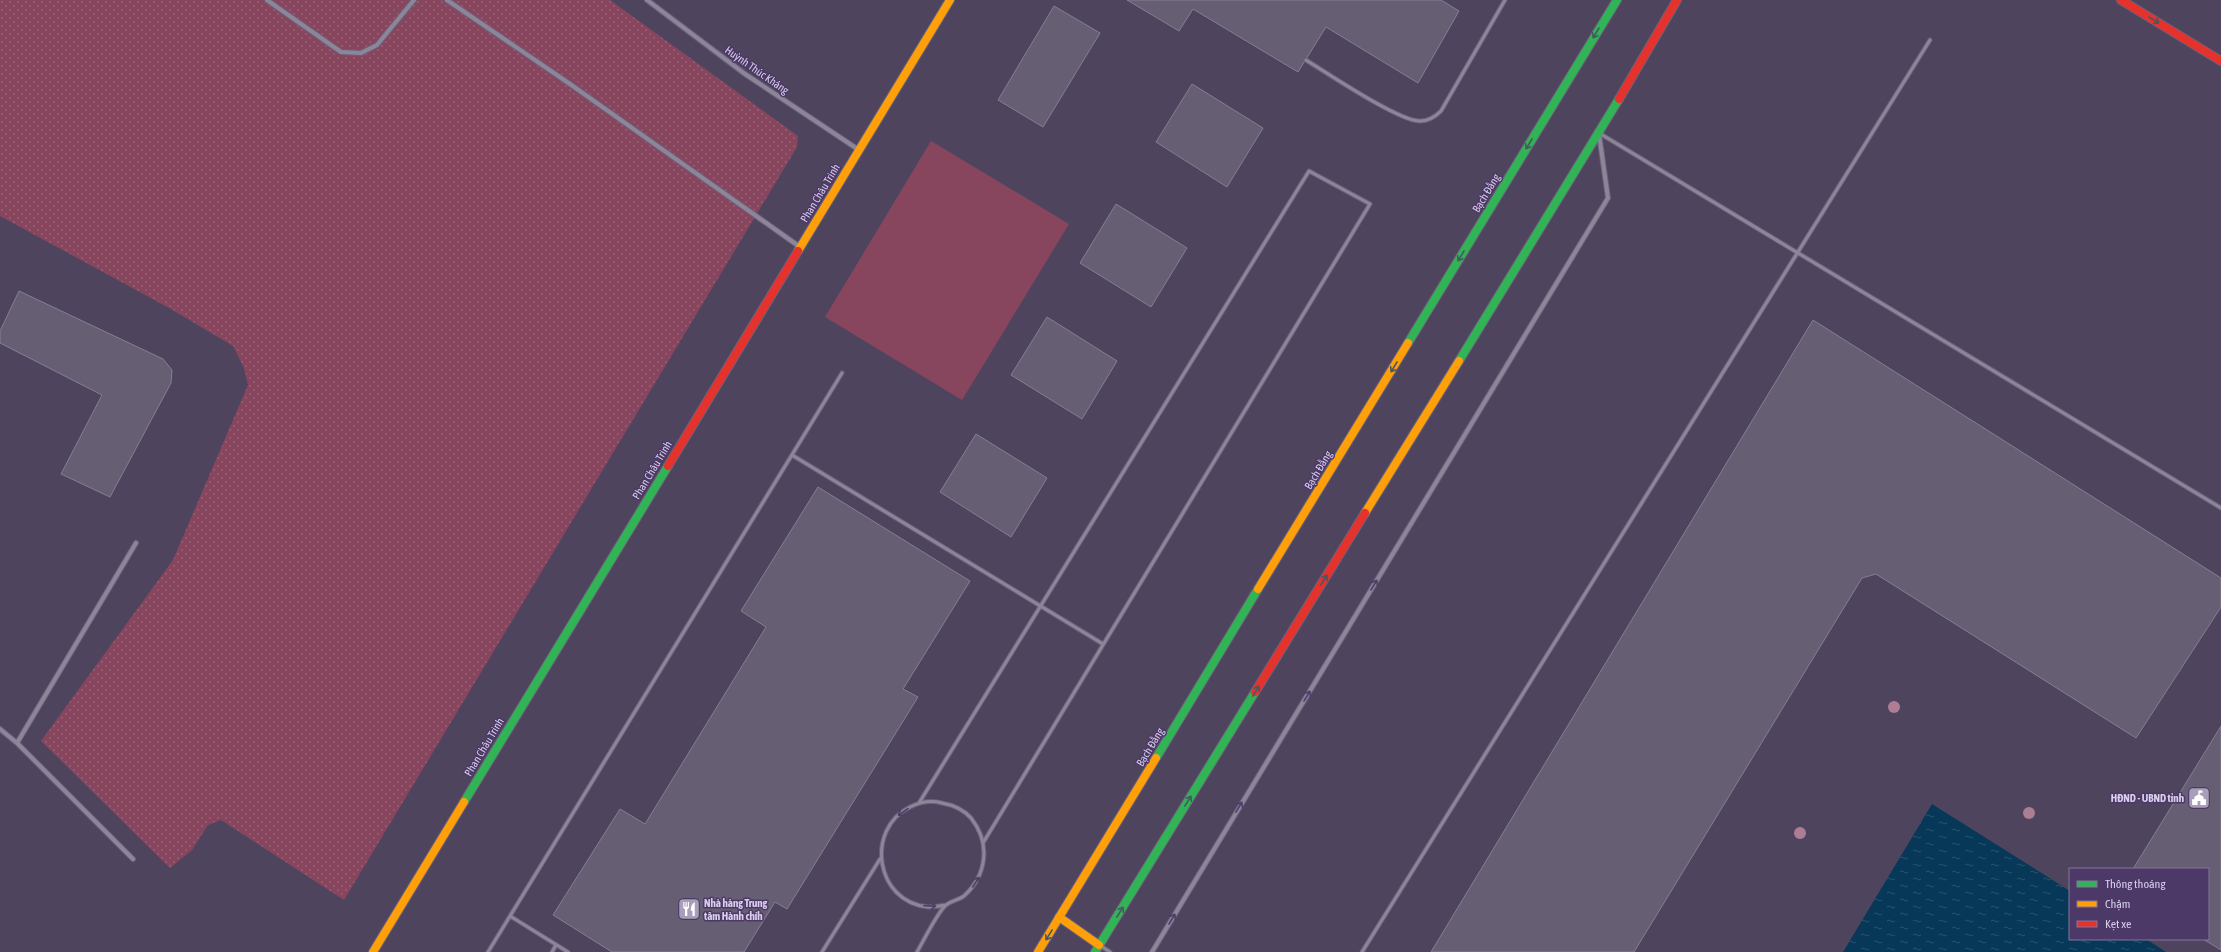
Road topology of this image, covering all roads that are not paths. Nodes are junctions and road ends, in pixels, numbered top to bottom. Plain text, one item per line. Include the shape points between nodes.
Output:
1 (267, 0) edge
2 (414, 0) edge
3 (447, 0) edge
4 (647, 0) edge
5 (950, 0) edge
6 (1505, 0) edge
7 (1617, 0) edge
8 (1677, 0) edge
9 (2121, 0) edge
10 (1930, 40) dead end
11 (1306, 60) dead end
12 (2221, 61) edge
13 (1599, 134) junction
14 (860, 150) junction
15 (800, 247) junction
16 (1798, 253) junction
17 (842, 373) dead end
18 (792, 455) junction
19 (2221, 508) edge
20 (136, 543) dead end
21 (1040, 606) junction
22 (1103, 644) junction
23 (0, 729) edge
24 (17, 743) junction
25 (919, 803) junction
26 (983, 843) junction
27 (880, 858) junction
28 (133, 859) dead end
29 (946, 905) junction
30 (510, 916) junction
31 (1059, 917) junction
32 (556, 945) junction
33 (1097, 949) edge
34 (373, 952) edge
35 (488, 952) edge
36 (552, 952) edge
37 (568, 952) edge
38 (822, 952) edge
39 (917, 952) edge
40 (1038, 952) edge
41 (1110, 952) edge
42 (1152, 952) edge
43 (1362, 952) edge

1 - 2 street via 341,52 361,53 377,45
3 - 15 street
4 - 14 street, Huỳnh Thúc Kháng via 745,74
5 - 14 street, Phan Châu Trinh
6 - 11 lane via 1434,118 1419,121 1397,114
7 -> 31 street, Bạch Đằng
8 - 13 street
9 -> 12 street
10 - 16 lane
13 - 16 lane
33 -> 13 street
42 -> 13 street via 1608,198
14 - 15 street, Phan Châu Trinh
15 - 34 street, Phan Châu Trinh
16 - 19 lane
16 - 43 lane
17 - 18 lane
18 - 21 lane
18 - 30 lane
20 - 24 street
21 - 22 lane
21 - 22 lane via 1309,171 1370,204
21 - 25 lane
22 - 26 lane
23 - 24 street
24 - 28 street
25 - 26 lane via 937,801 955,806 970,817 980,832
25 -> 27 lane via 902,811 890,824 882,840
29 -> 26 lane via 962,897 976,884 983,868
27 -> 29 lane via 885,876 895,891 910,902 927,906
27 - 38 lane
29 - 39 lane
30 - 32 lane
30 - 35 lane
31 - 33 street
31 -> 40 street, Bạch Đằng
32 - 36 lane
32 - 37 lane
33 - 41 lane

